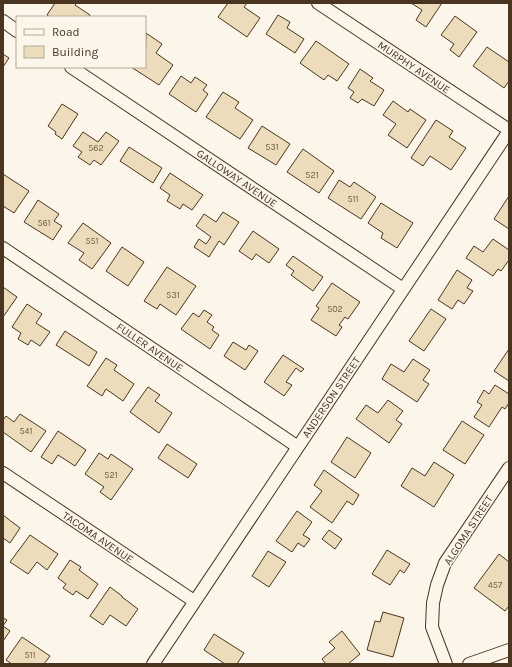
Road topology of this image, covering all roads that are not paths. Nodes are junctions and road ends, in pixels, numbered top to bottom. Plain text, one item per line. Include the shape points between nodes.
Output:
1 (318, 3) edge
2 (3, 21) edge
3 (16, 29) edge
4 (72, 68) edge
5 (509, 131) edge
6 (3, 248) edge
7 (402, 289) junction
8 (298, 447) junction
9 (509, 468) edge
10 (3, 473) edge
11 (194, 601) junction
12 (509, 650) edge
13 (153, 664) edge
14 (446, 664) edge
15 (469, 664) edge

1 - 5 street, MURPHY AVENUE
2 - 3 street
4 - 7 street, GALLOWAY AVENUE
5 - 7 street, ANDERSON STREET
6 - 8 street, FULLER AVENUE
7 - 8 street, ANDERSON STREET
8 - 11 street, ANDERSON STREET
9 - 14 street, ALGOMA STREET via 445,563 437,585 432,627
10 - 11 street, TACOMA AVENUE
11 - 13 street, ANDERSON STREET
12 - 15 street

